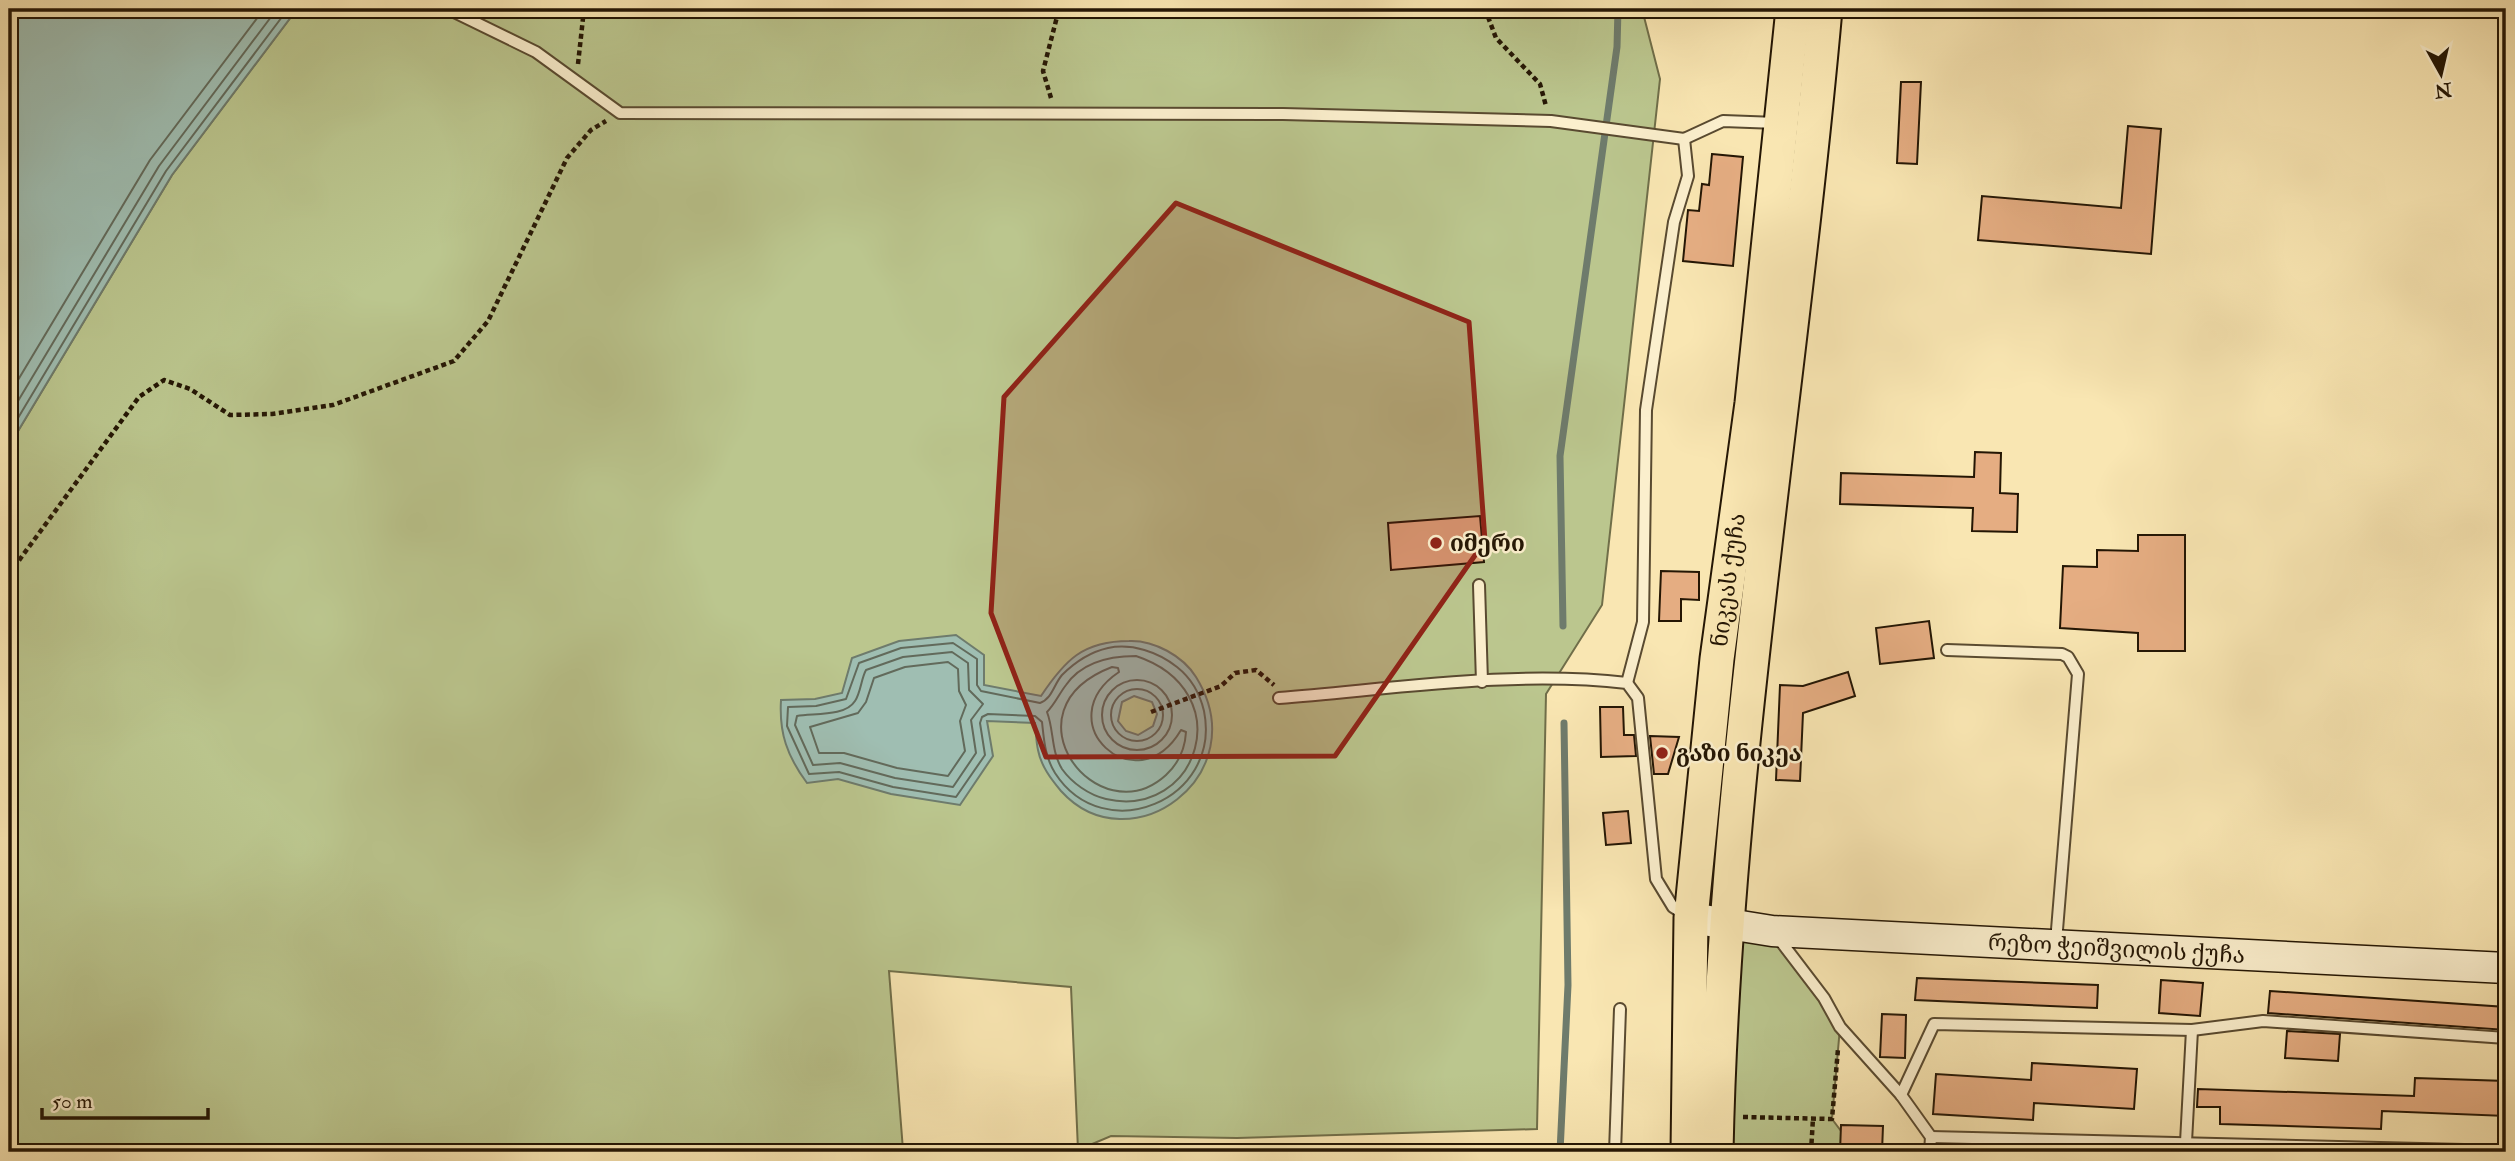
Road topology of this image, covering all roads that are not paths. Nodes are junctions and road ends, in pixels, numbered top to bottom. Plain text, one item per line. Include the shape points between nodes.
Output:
1 (448, 9) edge
2 (1793, 9) edge
3 (1825, 9) edge
4 (1784, 123) junction
5 (1685, 139) junction
6 (1479, 585) dead end
7 (1947, 650) dead end
8 (1482, 682) junction
9 (1627, 683) junction
10 (1279, 698) road end
11 (1691, 918) junction
12 (1727, 926) junction
13 (1772, 931) junction
14 (2056, 944) junction
15 (2506, 968) edge
16 (1620, 1009) dead end
17 (2192, 1030) junction
18 (2506, 1038) edge
19 (1901, 1095) junction
20 (1931, 1137) junction
21 (2186, 1142) junction
22 (2356, 1150) edge
23 (2487, 1151) edge
24 (2506, 1151) edge
25 (1615, 1152) edge
26 (1688, 1152) edge
27 (1716, 1152) edge
28 (1930, 1152) edge

1 - 5 lane via 536,52 620,113 1055,112 1551,121
2 - 4 main road, ნიკეას ქუჩა
3 - 12 main road, ნიკეას ქუჩა via 1748,667
4 - 5 lane via 1723,121
4 - 11 main road, ნიკეას ქუჩა via 1717,659
5 - 9 lane via 1688,176 1674,222 1646,410 1643,622
6 - 8 lane
7 - 14 lane via 2062,654 2078,674
8 - 9 lane via 1590,679
8 - 10 lane
9 - 11 lane via 1638,698 1656,879 1673,907
11 - 12 main road, რეზო ჭეიშვილის ქუჩა
11 - 26 main road, ნიკეას ქუჩა
12 - 13 main road, რეზო ჭეიშვილის ქუჩა
12 - 27 main road, ნიკეას ქუჩა
13 - 14 main road, რეზო ჭეიშვილის ქუჩა
13 - 19 lane via 1824,998 1840,1027
14 - 15 main road, რეზო ჭეიშვილის ქუჩა
16 - 25 lane
17 - 18 lane via 2263,1021
17 - 19 lane via 1934,1024
17 - 21 lane
19 - 20 lane
20 - 21 lane
20 - 28 lane
21 - 22 lane
22 - 23 lane
23 - 24 lane

